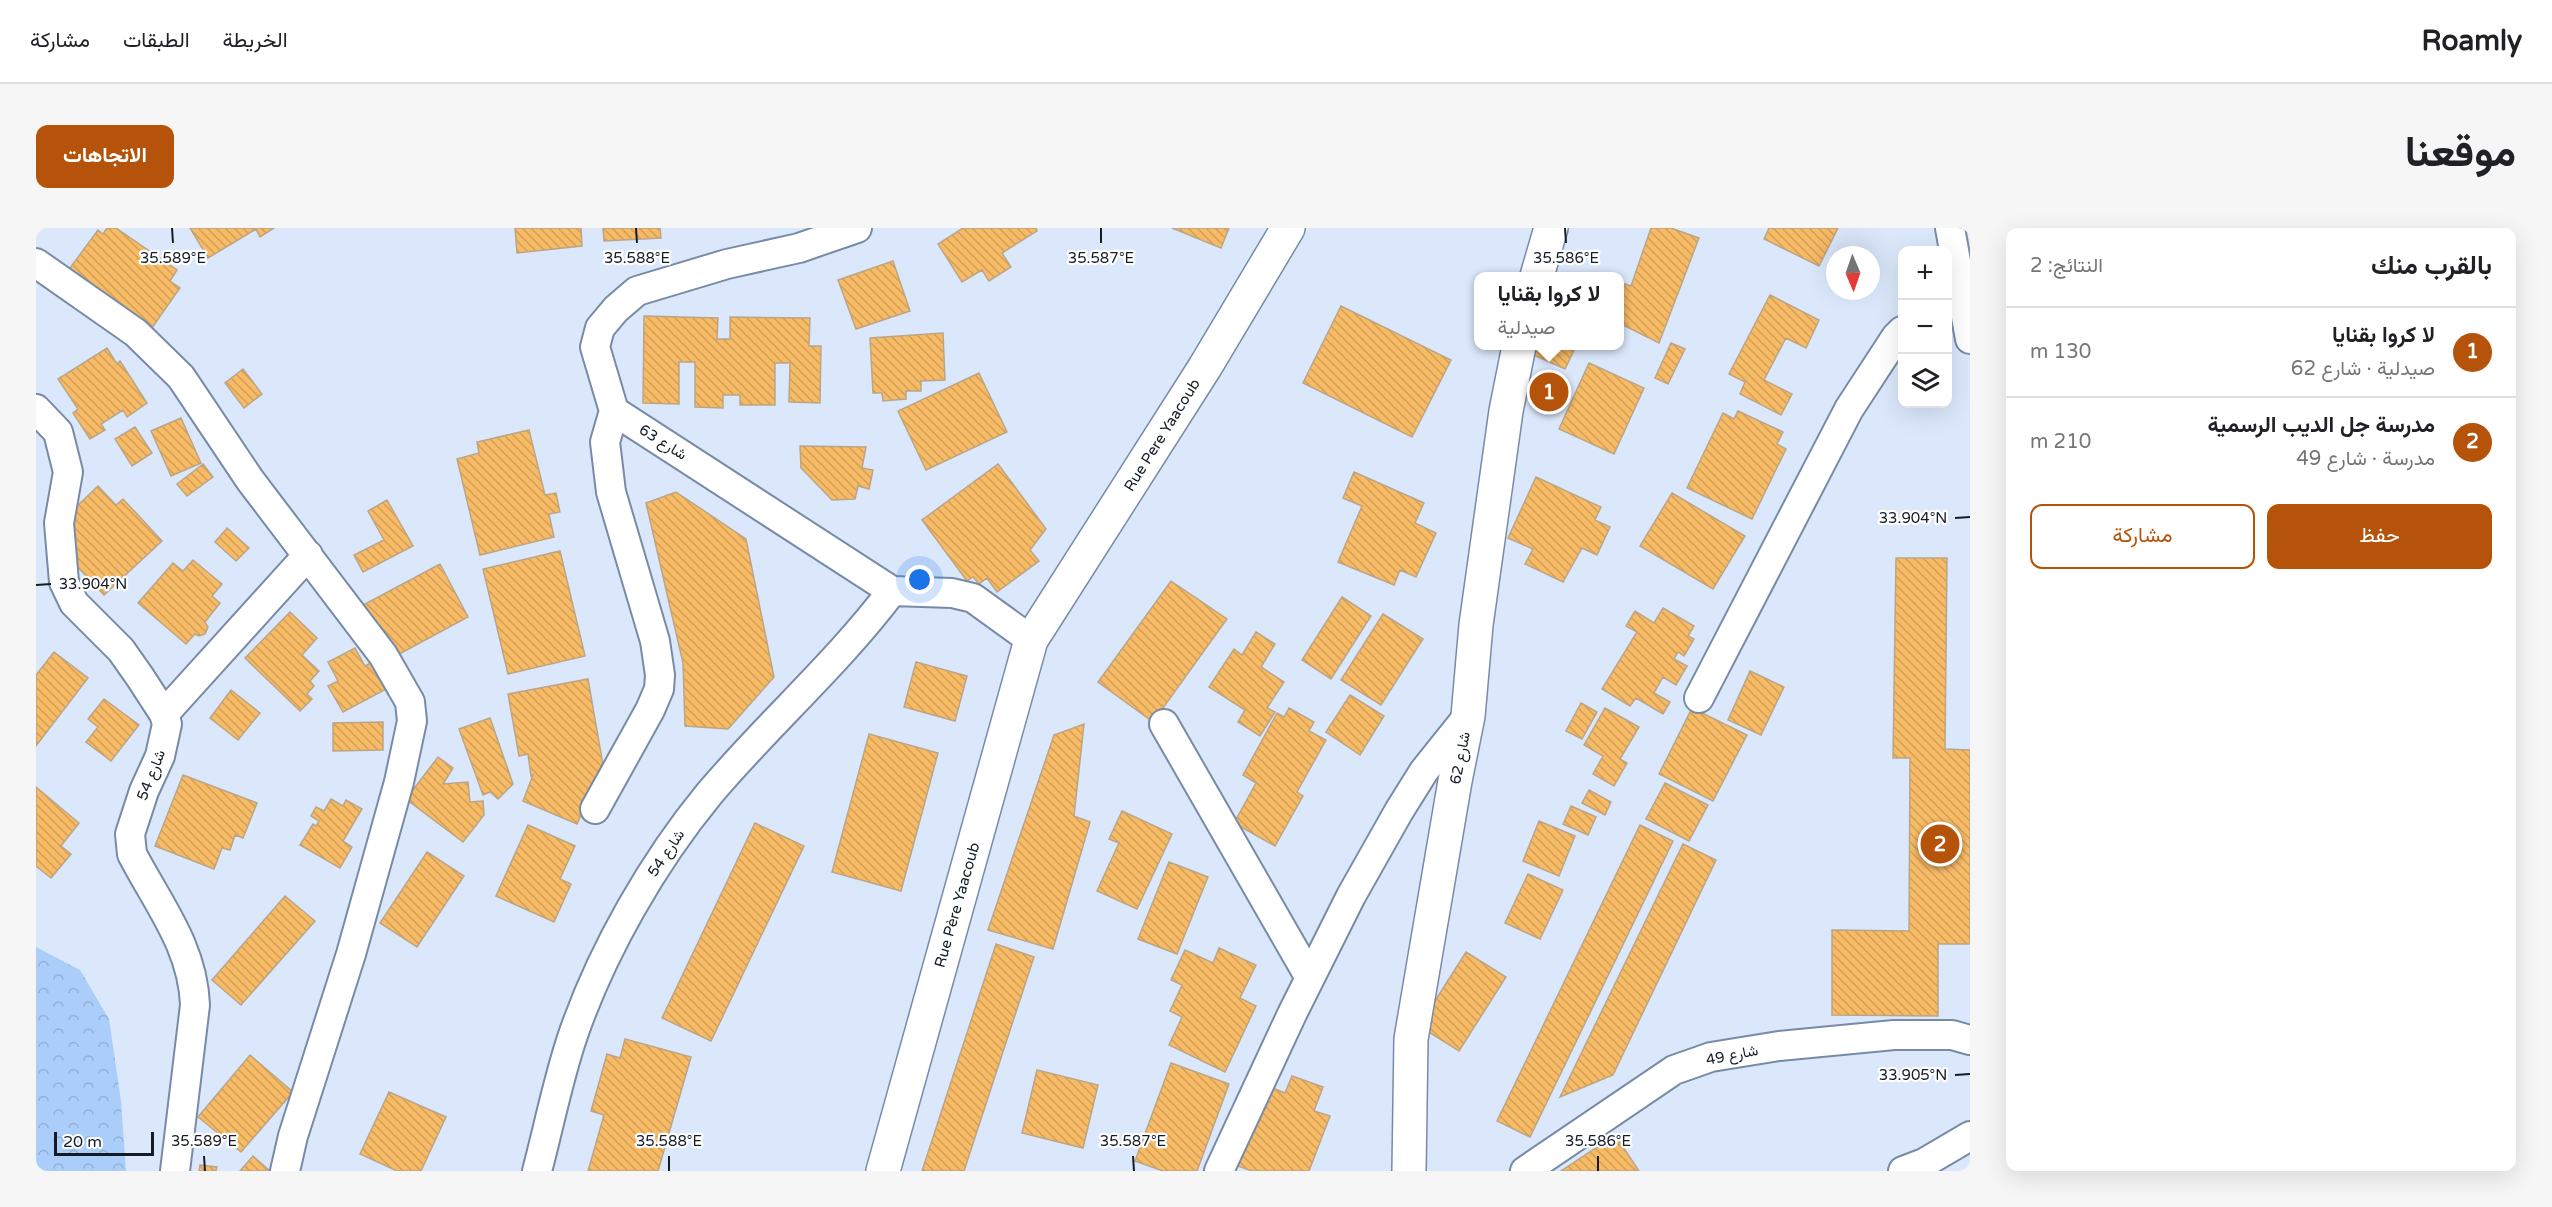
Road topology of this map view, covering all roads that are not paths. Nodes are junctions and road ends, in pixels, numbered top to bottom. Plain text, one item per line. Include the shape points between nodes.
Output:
1 (857, 228) edge
2 (1288, 228) edge
3 (1551, 228) edge
4 (1950, 228) edge
5 (36, 263) edge
6 (1539, 272) edge
7 (1954, 296) edge
8 (1898, 335) edge
9 (1970, 339) edge
10 (1518, 350) edge
11 (36, 409) edge
12 (614, 411) junction
13 (308, 555) junction
14 (892, 591) junction
15 (1031, 640) junction
16 (1699, 698) dead end
17 (164, 714) junction
18 (1468, 716) junction
19 (1164, 724) dead end
20 (595, 809) dead end
21 (1310, 978) junction
22 (1970, 1040) edge
23 (1970, 1136) edge
24 (175, 1171) edge
25 (285, 1171) edge
26 (537, 1171) edge
27 (883, 1171) edge
28 (1219, 1171) edge
29 (1409, 1171) edge
30 (1526, 1171) edge
31 (1903, 1171) edge

1 - 12 street via 799,248 727,264 637,291 600,328 595,347
2 - 15 street, Rue Pere Yaacoub via 1205,367
3 - 6 street
4 - 7 street
5 - 13 street via 136,333 163,357
7 - 9 street
8 - 16 street via 1849,410
10 - 18 street, شارع 62 via 1476,625
11 - 17 street via 58,432 68,472 59,523 64,582 74,603 121,650
12 - 14 street, شارع 63
12 - 20 street via 605,442 611,492 655,641 660,675 650,710
13 - 17 street
13 - 25 street via 383,655 410,702 412,721 374,873
14 - 15 street via 952,593 973,598
14 - 26 street, شارع 54 via 864,629 710,793 638,895 573,1035
15 - 27 street, Rue Père Yaacoub
17 - 24 street, شارع 54 via 165,741 144,791 129,843 184,949 194,989
18 - 21 street via 1424,771 1399,811
18 - 29 street, شارع 62 via 1411,1039
19 - 21 street
21 - 28 street
22 - 30 street, شارع 49 via 1952,1035 1894,1035 1711,1057 1674,1070
23 - 31 street

